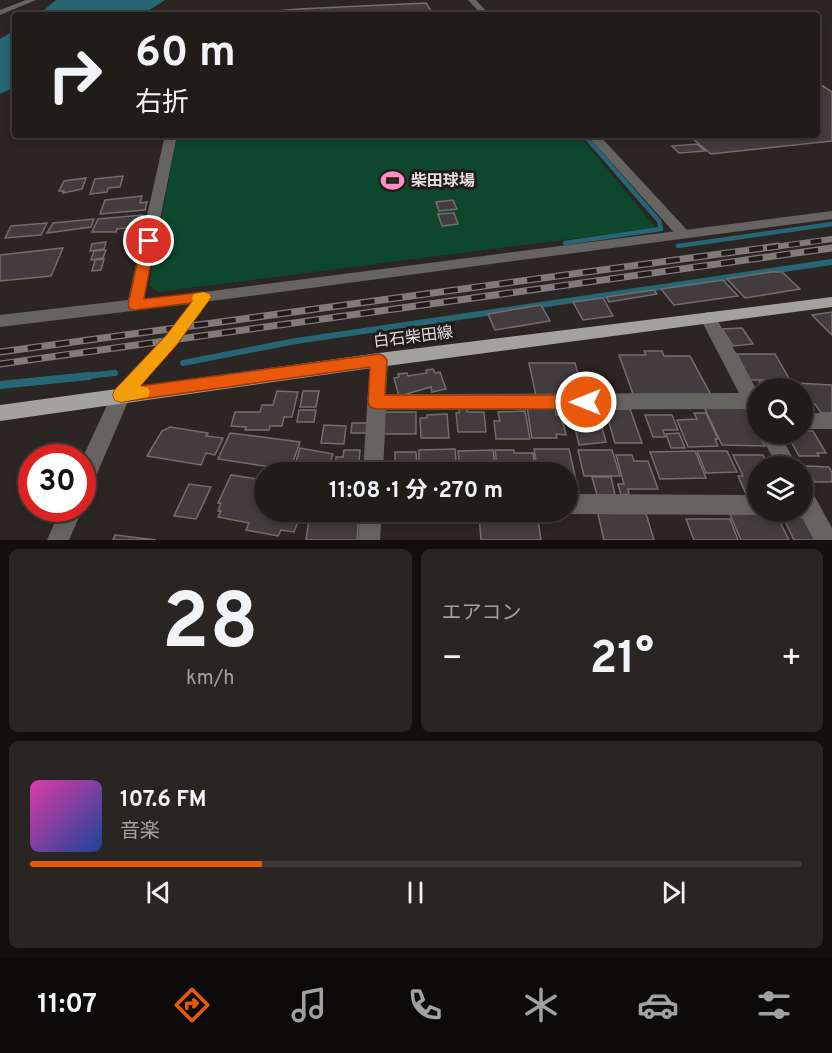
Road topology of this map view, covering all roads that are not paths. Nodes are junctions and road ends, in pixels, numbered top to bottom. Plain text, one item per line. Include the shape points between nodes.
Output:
1 (32, 0) edge
2 (471, 0) edge
3 (483, 12) edge
4 (0, 13) edge
5 (170, 138) edge
6 (595, 138) edge
7 (832, 215) edge
8 (683, 234) junction
9 (204, 297) junction
10 (832, 302) edge
11 (135, 305) junction
12 (708, 318) junction
13 (0, 321) edge
14 (379, 360) junction
15 (747, 391) edge
16 (121, 395) junction
17 (376, 402) junction
18 (747, 406) edge
19 (0, 413) edge
20 (813, 421) edge
21 (832, 421) edge
22 (96, 451) edge
23 (373, 462) edge
24 (578, 504) edge
25 (747, 505) edge
26 (813, 518) edge
27 (66, 522) edge
28 (370, 522) edge
29 (58, 540) edge
30 (369, 540) edge
31 (826, 540) edge

1 - 4 street
2 - 3 street
5 - 11 street
6 - 8 street
7 - 8 street
8 - 9 street
9 - 11 street
9 - 16 street
10 - 12 main road, 白石柴田線
11 - 13 street
12 - 14 main road, 白石柴田線
12 - 15 street
14 - 16 main road, 白石柴田線
14 - 17 street
16 - 19 main road, 白石柴田線
16 - 22 street
17 - 18 street
17 - 23 street
20 - 21 street
24 - 25 street
26 - 31 street
27 - 29 street
28 - 30 street

